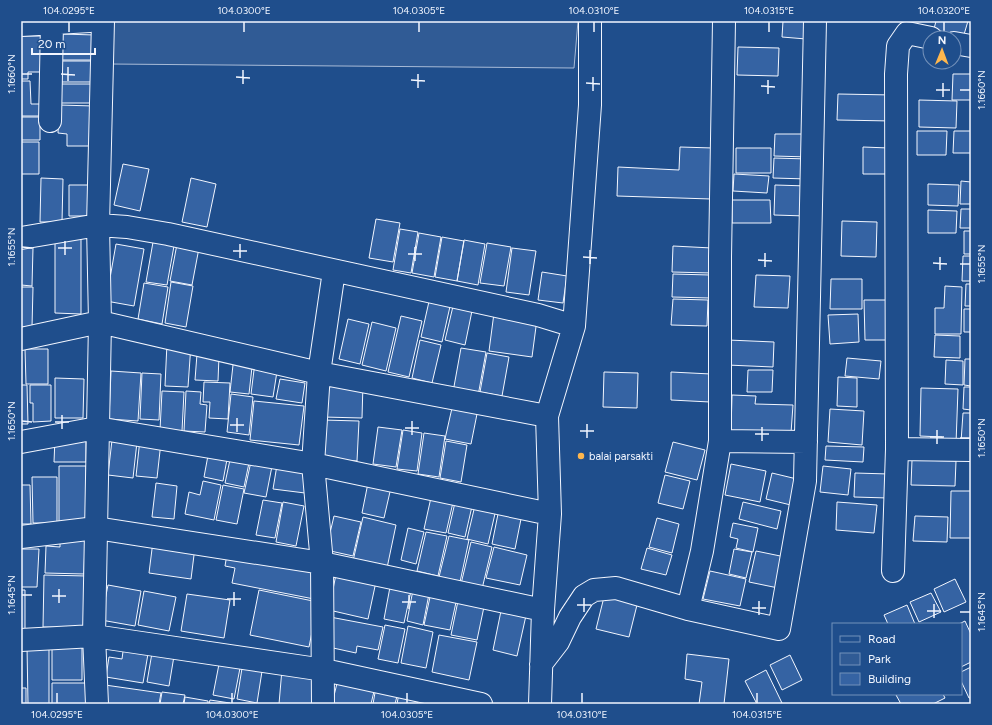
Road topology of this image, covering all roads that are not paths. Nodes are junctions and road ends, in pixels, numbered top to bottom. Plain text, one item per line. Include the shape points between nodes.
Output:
1 (90, 21) edge
2 (103, 21) edge
3 (590, 21) edge
4 (724, 21) edge
5 (815, 21) edge
6 (52, 24) junction
7 (21, 25) edge
8 (922, 36) edge
9 (50, 121) dead end
10 (98, 225) junction
11 (21, 238) edge
12 (334, 271) junction
13 (100, 322) junction
14 (574, 326) junction
15 (21, 339) edge
16 (318, 373) junction
17 (547, 416) junction
18 (97, 428) junction
19 (720, 441) junction
20 (21, 442) edge
21 (806, 442) junction
22 (897, 449) junction
23 (971, 450) edge
24 (313, 464) junction
25 (550, 514) junction
26 (96, 528) junction
27 (21, 537) edge
28 (322, 563) junction
29 (893, 572) dead end
30 (688, 609) junction
31 (543, 610) junction
32 (94, 636) junction
33 (21, 640) edge
34 (541, 664) junction
35 (324, 670) junction
36 (98, 704) edge
37 (323, 704) edge
38 (481, 704) edge
39 (540, 704) edge

1 - 6 street
2 - 10 street
3 - 14 street via 590,112
4 - 19 street
5 - 21 street
6 - 7 street
6 - 9 street
8 - 22 street via 906,33 898,46 896,74
10 - 11 street
10 - 12 street via 168,234
10 - 13 street
12 - 14 street via 531,314
12 - 16 street
13 - 15 street
13 - 16 street
13 - 18 street
14 - 17 street
16 - 17 street
16 - 24 street
17 - 25 street
18 - 20 street
18 - 24 street
18 - 26 street
19 - 21 street
19 - 30 street via 702,551
21 - 30 street via 805,481 779,629
22 - 23 street
22 - 29 street
24 - 25 street
24 - 28 street
25 - 31 street
26 - 27 street
26 - 28 street
26 - 32 street
28 - 31 street
28 - 35 street
30 - 34 street via 616,588 594,590 584,596 558,642
31 - 34 street
32 - 33 street
32 - 35 street
32 - 36 street
34 - 39 street
35 - 37 street
35 - 38 street

